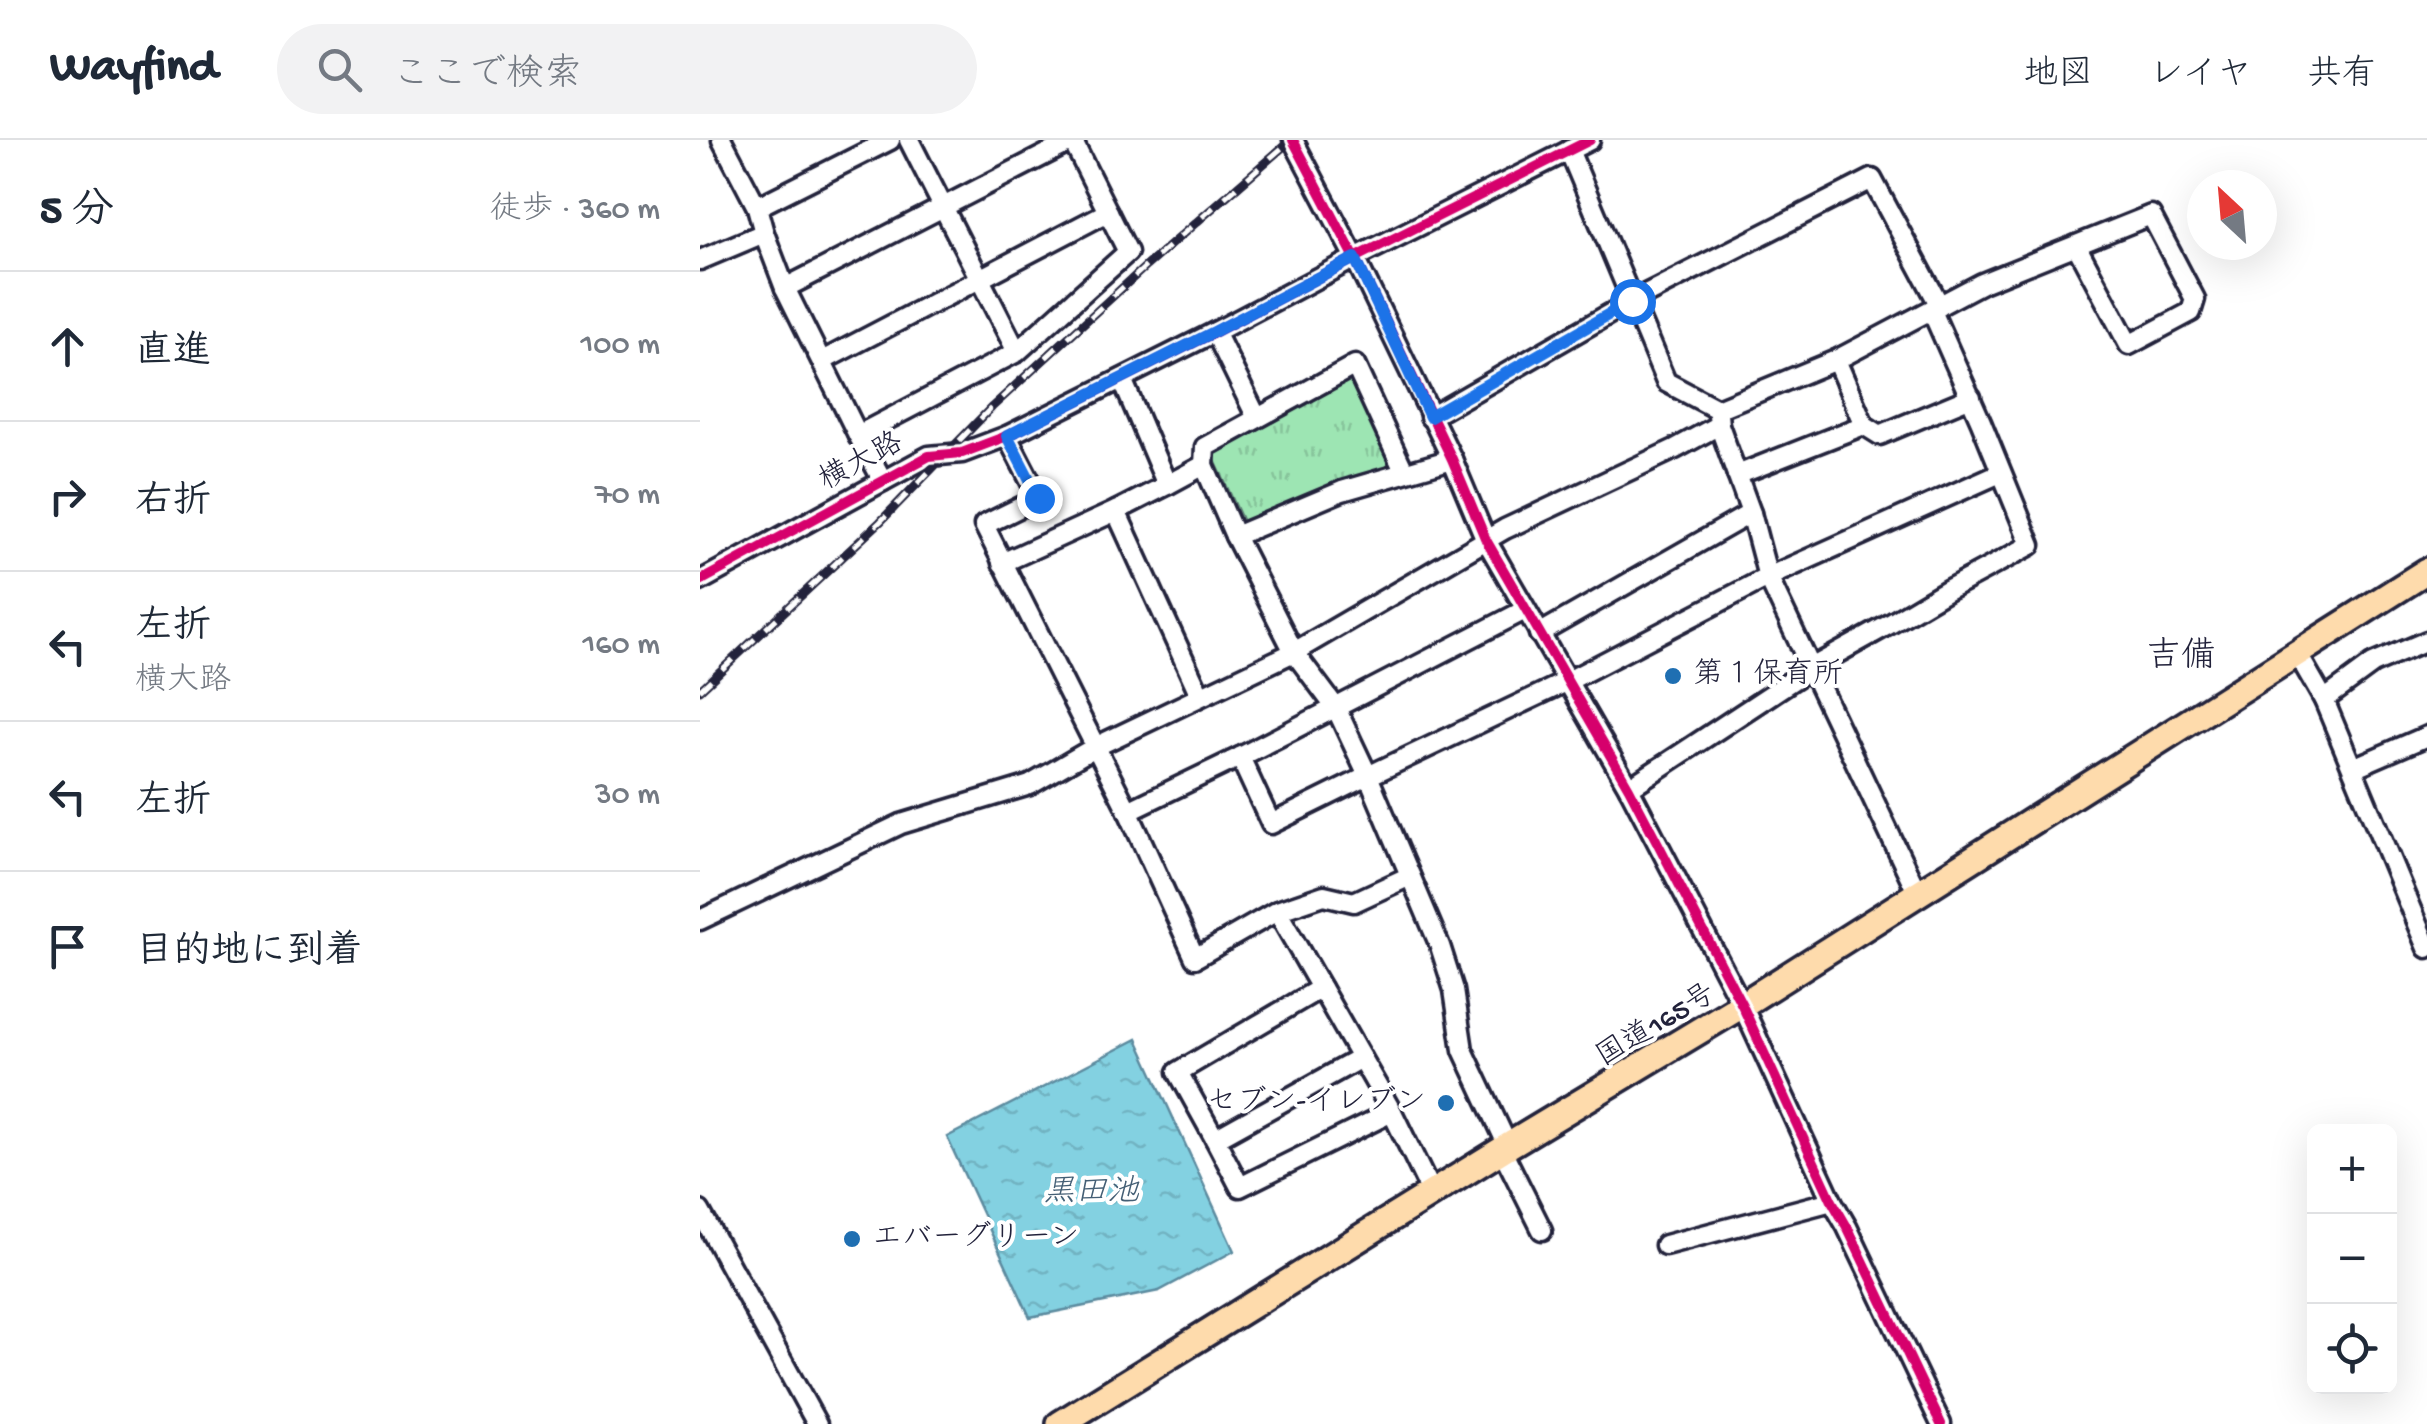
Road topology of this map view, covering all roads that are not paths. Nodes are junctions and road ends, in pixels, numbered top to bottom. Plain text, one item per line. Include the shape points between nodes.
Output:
1 (722, 140) edge
2 (890, 140) edge
3 (909, 140) edge
4 (1073, 140) edge
5 (1293, 140) edge
6 (1590, 140) edge
7 (1569, 150) junction
8 (757, 207) junction
9 (944, 207) junction
10 (1108, 212) junction
11 (764, 233) junction
12 (2076, 245) junction
13 (1355, 258) junction
14 (700, 260) edge
15 (980, 279) junction
16 (785, 288) junction
17 (1632, 301) junction
18 (1936, 308) junction
19 (1214, 332) junction
20 (1017, 352) junction
21 (1836, 360) junction
22 (822, 361) junction
23 (1122, 378) junction
24 (1971, 397) junction
25 (1430, 417) junction
26 (1718, 417) junction
27 (1257, 418) junction
28 (1864, 425) junction
29 (858, 435) junction
30 (1007, 436) junction
31 (1452, 458) junction
32 (1204, 465) junction
33 (1404, 471) junction
34 (2000, 472) junction
35 (1738, 475) junction
36 (883, 481) junction
37 (1167, 485) junction
38 (1116, 511) junction
39 (1752, 512) junction
40 (1234, 536) junction
41 (1486, 540) junction
42 (1002, 563) junction
43 (2427, 571) edge
44 (1768, 577) junction
45 (700, 581) edge
46 (1525, 610) junction
47 (1539, 634) junction
48 (2424, 649) edge
49 (1294, 652) junction
50 (2297, 654) junction
51 (1811, 668) junction
52 (1566, 682) junction
53 (1200, 696) junction
54 (2324, 700) junction
55 (1336, 708) junction
56 (2427, 736) edge
57 (1095, 747) junction
58 (1240, 757) junction
59 (2353, 768) junction
60 (1368, 776) junction
61 (1628, 788) junction
62 (1128, 811) junction
63 (1410, 876) junction
64 (1918, 892) junction
65 (1277, 911) junction
66 (700, 920) edge
67 (2427, 948) edge
68 (1321, 988) junction
69 (1742, 1005) junction
70 (1361, 1058) junction
71 (1392, 1112) junction
72 (1214, 1139) junction
73 (1505, 1148) junction
74 (1432, 1194) junction
75 (1832, 1201) junction
76 (700, 1211) edge
77 (1542, 1230) dead end
78 (1665, 1245) dead end
79 (818, 1424) edge
80 (1060, 1424) edge
81 (1941, 1424) edge

1 - 8 street
2 - 8 street
3 - 9 street
4 - 9 street
4 - 10 street
5 - 13 street
6 - 7 street, 横大路
7 - 13 street, 横大路
7 - 17 street
8 - 11 street
9 - 15 street
9 - 16 street
10 - 15 street
10 - 20 street via 1128,252
11 - 14 street
11 - 16 street
12 - 12 street via 2152,215 2196,299 2190,312 2129,345
12 - 18 street
13 - 19 street, 横大路
13 - 25 street
15 - 20 street
15 - 22 street
16 - 22 street
17 - 18 street via 1872,178
17 - 25 street
17 - 26 street via 1666,382
18 - 21 street
18 - 24 street
19 - 23 street, 横大路
19 - 27 street
20 - 29 street
21 - 26 street
21 - 28 street
22 - 29 street
23 - 30 street, 横大路
23 - 37 street
24 - 28 street via 1880,435
24 - 34 street
25 - 31 street
26 - 35 street
26 - 41 street
27 - 32 street via 1206,446
27 - 33 street via 1355,366
28 - 35 street
29 - 36 street
30 - 36 street, 横大路 via 962,454 929,456
30 - 42 street via 1039,498 984,526
31 - 33 street
31 - 41 street
32 - 37 street
32 - 40 street
33 - 40 street
34 - 44 street
34 - 51 street via 2031,545
35 - 39 street
36 - 45 street, 横大路
37 - 38 street
38 - 42 street
38 - 53 street
39 - 44 street
39 - 47 street
40 - 49 street
41 - 46 street
41 - 49 street
42 - 57 street
43 - 50 highway, 国道165号
44 - 51 street
44 - 52 street
46 - 47 street
46 - 55 street
47 - 52 street
48 - 54 street via 2373,664
49 - 53 street
49 - 55 street
50 - 54 street
50 - 64 highway, 国道165号
51 - 61 street
51 - 64 street
52 - 60 street
52 - 61 street
53 - 57 street
54 - 59 street
55 - 58 street
55 - 60 street
56 - 59 street
57 - 62 street
57 - 66 street via 1030,785 902,824
58 - 60 street via 1271,824
58 - 62 street
59 - 67 street
60 - 63 street
61 - 69 street
62 - 65 street via 1195,958
63 - 65 street via 1354,902 1324,895
63 - 73 street via 1454,990 1463,1050
64 - 69 highway, 国道165号
65 - 68 street
68 - 70 street
68 - 72 street via 1178,1072
69 - 73 highway, 国道165号
69 - 75 street
70 - 71 street
70 - 72 street
71 - 72 street via 1240,1187
71 - 74 street
73 - 74 highway, 国道165号
73 - 77 street
74 - 80 highway, 国道165号
75 - 78 street
75 - 81 street
76 - 79 street

